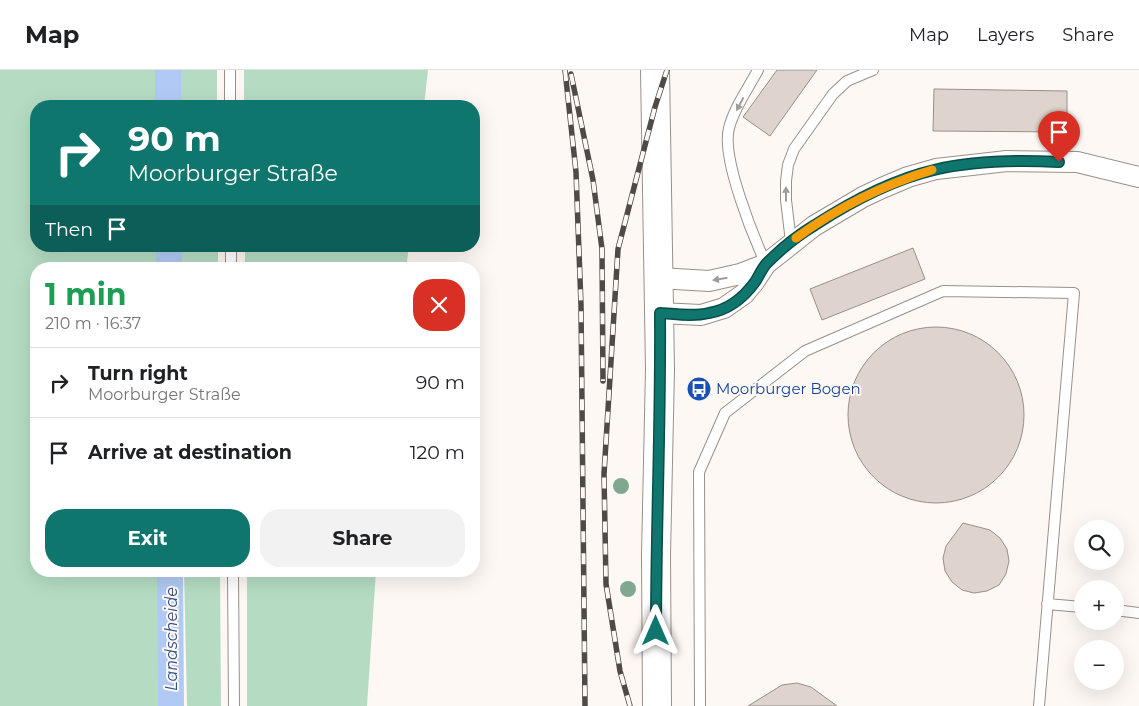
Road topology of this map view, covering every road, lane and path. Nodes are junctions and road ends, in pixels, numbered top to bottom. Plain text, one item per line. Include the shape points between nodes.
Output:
1 (230, 70) edge
2 (655, 70) edge
3 (758, 70) edge
4 (873, 70) edge
5 (230, 100) edge
6 (1139, 177) edge
7 (791, 242) junction
8 (766, 264) junction
9 (659, 278) junction
10 (660, 313) junction
11 (233, 577) edge
12 (1047, 604) junction
13 (1074, 606) edge
14 (1124, 611) edge
15 (1139, 613) edge
16 (234, 706) edge
17 (657, 706) edge
18 (700, 706) edge
19 (1039, 706) edge

1 - 5 lane
2 - 9 main road
3 -> 8 lane via 734,114 727,140 752,233
7 -> 4 lane via 786,181 794,149 833,94 846,81
6 - 7 street via 1076,162 1007,161 936,169 908,177 863,197
7 - 8 street
8 -> 9 street via 714,280
8 - 10 street via 744,294 724,308 701,315
9 - 10 main road
10 - 17 main road
11 - 16 lane
12 - 13 lane
12 - 18 lane via 1074,293 942,291 805,351 725,414 700,472
12 - 19 lane
14 - 15 lane

